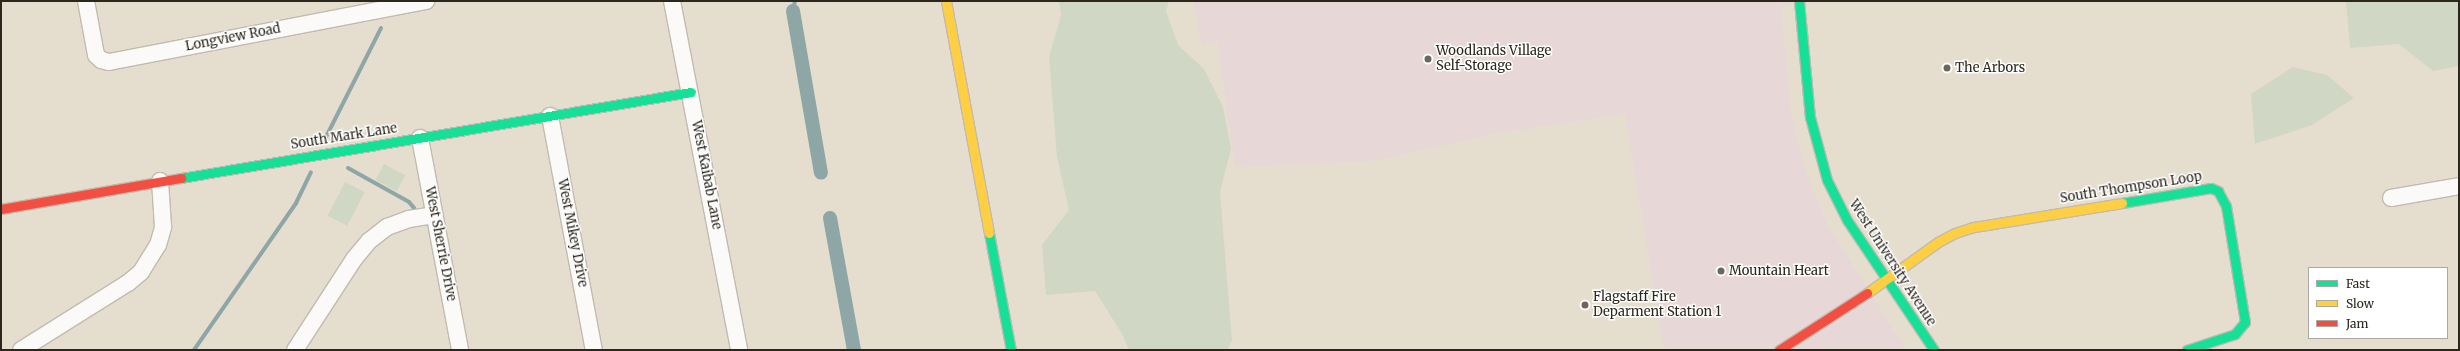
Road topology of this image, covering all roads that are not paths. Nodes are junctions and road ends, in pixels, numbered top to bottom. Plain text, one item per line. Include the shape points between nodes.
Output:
1 (86, 1) edge
2 (426, 1) edge
3 (672, 1) edge
4 (946, 1) edge
5 (1799, 1) edge
6 (356, 8) edge
7 (691, 92) junction
8 (550, 116) junction
9 (420, 138) junction
10 (160, 181) junction
11 (2459, 186) edge
12 (2391, 198) dead end
13 (1, 209) edge
14 (434, 215) junction
15 (1886, 280) junction
16 (21, 350) edge
17 (295, 350) edge
18 (460, 350) edge
19 (594, 350) edge
20 (739, 350) edge
21 (1010, 350) edge
22 (1779, 350) edge
23 (1934, 350) edge
24 (2187, 350) edge

1 - 6 street, Longview Road via 96,55 108,62
2 - 6 street, Longview Road
3 - 7 street, West Kaibab Lane
4 - 21 street
5 - 15 street, West University Avenue via 1810,116 1820,159 1836,200
7 - 8 street, South Mark Lane
7 - 20 street, West Kaibab Lane
8 - 9 street, South Mark Lane
8 - 19 street, West Mikey Drive
9 - 10 street, South Mark Lane
9 - 14 street, West Sherrie Drive
10 - 13 street, South Mark Lane
10 - 16 street via 163,227 158,245 141,272 128,283
11 - 12 street
14 - 17 street via 409,219 387,227 369,241 354,259
14 - 18 street, West Sherrie Drive
15 - 22 street, South Thompson Loop
15 - 23 street, West University Avenue
15 - 24 street, South Thompson Loop via 1938,242 1974,227 2211,188 2218,191 2226,206 2245,322 2235,334

